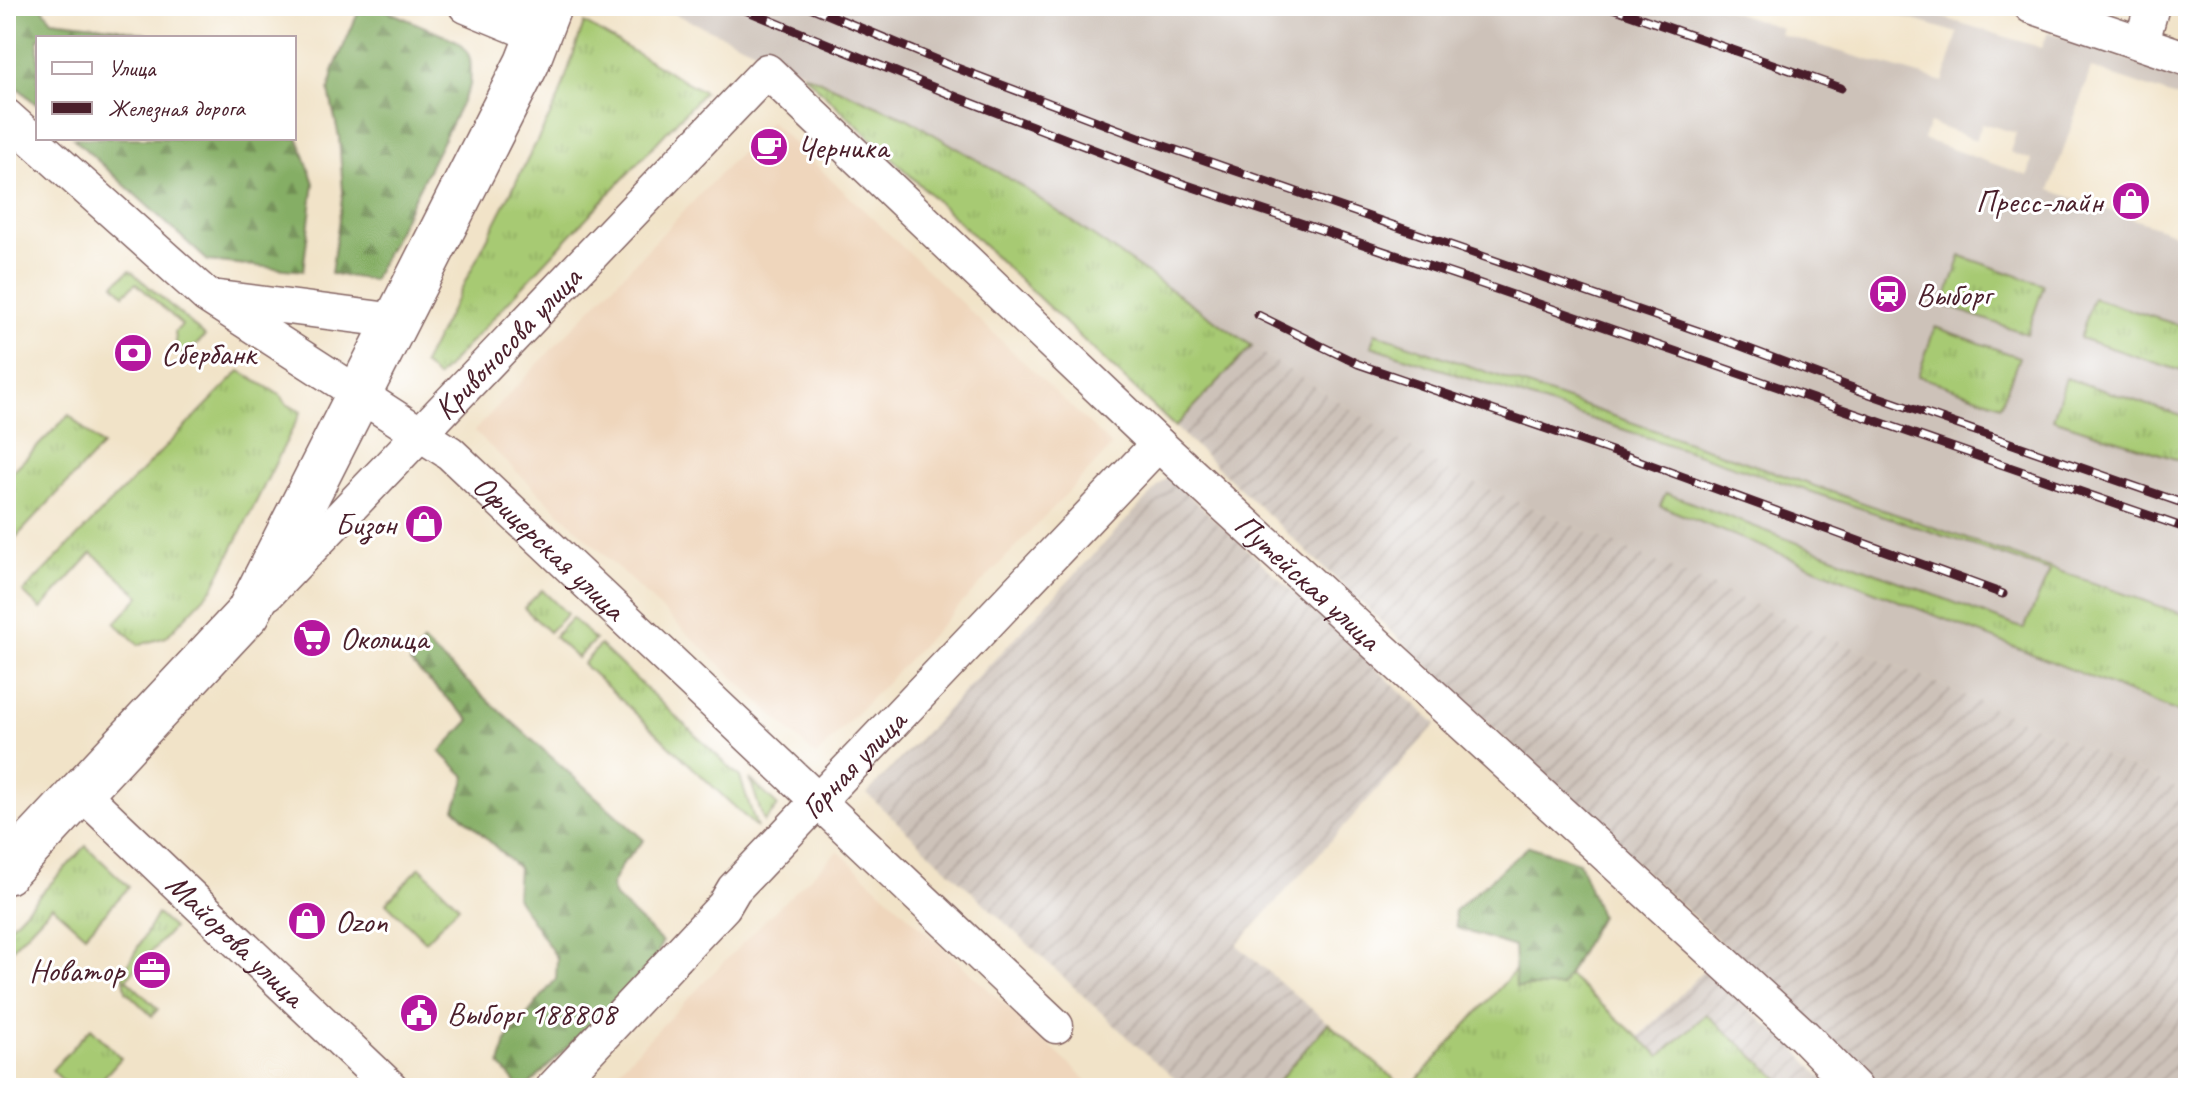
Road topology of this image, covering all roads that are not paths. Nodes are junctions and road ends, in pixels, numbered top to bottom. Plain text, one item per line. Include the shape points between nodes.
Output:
1 (466, 6) edge
2 (2031, 6) edge
3 (2152, 6) edge
4 (544, 21) edge
5 (2142, 42) junction
6 (2188, 59) edge
7 (767, 71) joint
8 (6, 116) edge
9 (207, 296) junction
10 (397, 321) junction
11 (359, 393) junction
12 (423, 433) junction
13 (1158, 444) junction
14 (248, 613) junction
15 (81, 792) junction
16 (817, 802) junction
17 (6, 872) edge
18 (1056, 1026) dead end
19 (391, 1088) edge
20 (553, 1088) edge
21 (1855, 1088) edge

1 - 4 street
2 - 5 street
3 - 5 street
4 - 10 main road, Кривоносова улица
5 - 6 street
7 - 12 street, Кривоносова улица
7 - 13 street, Путейская улица
8 - 9 street, Офицерская улица
9 - 10 street
9 - 11 street, Офицерская улица
10 - 11 main road, Кривоносова улица
11 - 12 street, Офицерская улица
11 - 14 main road, Кривоносова улица
12 - 14 street, Кривоносова улица
12 - 16 street, Офицерская улица
13 - 16 street, Горная улица
13 - 21 street, Путейская улица
14 - 15 main road, Кривоносова улица
15 - 17 main road, Кривоносова улица
15 - 19 street, Майорова улица
16 - 18 street, Офицерская улица
16 - 20 street, Горная улица

